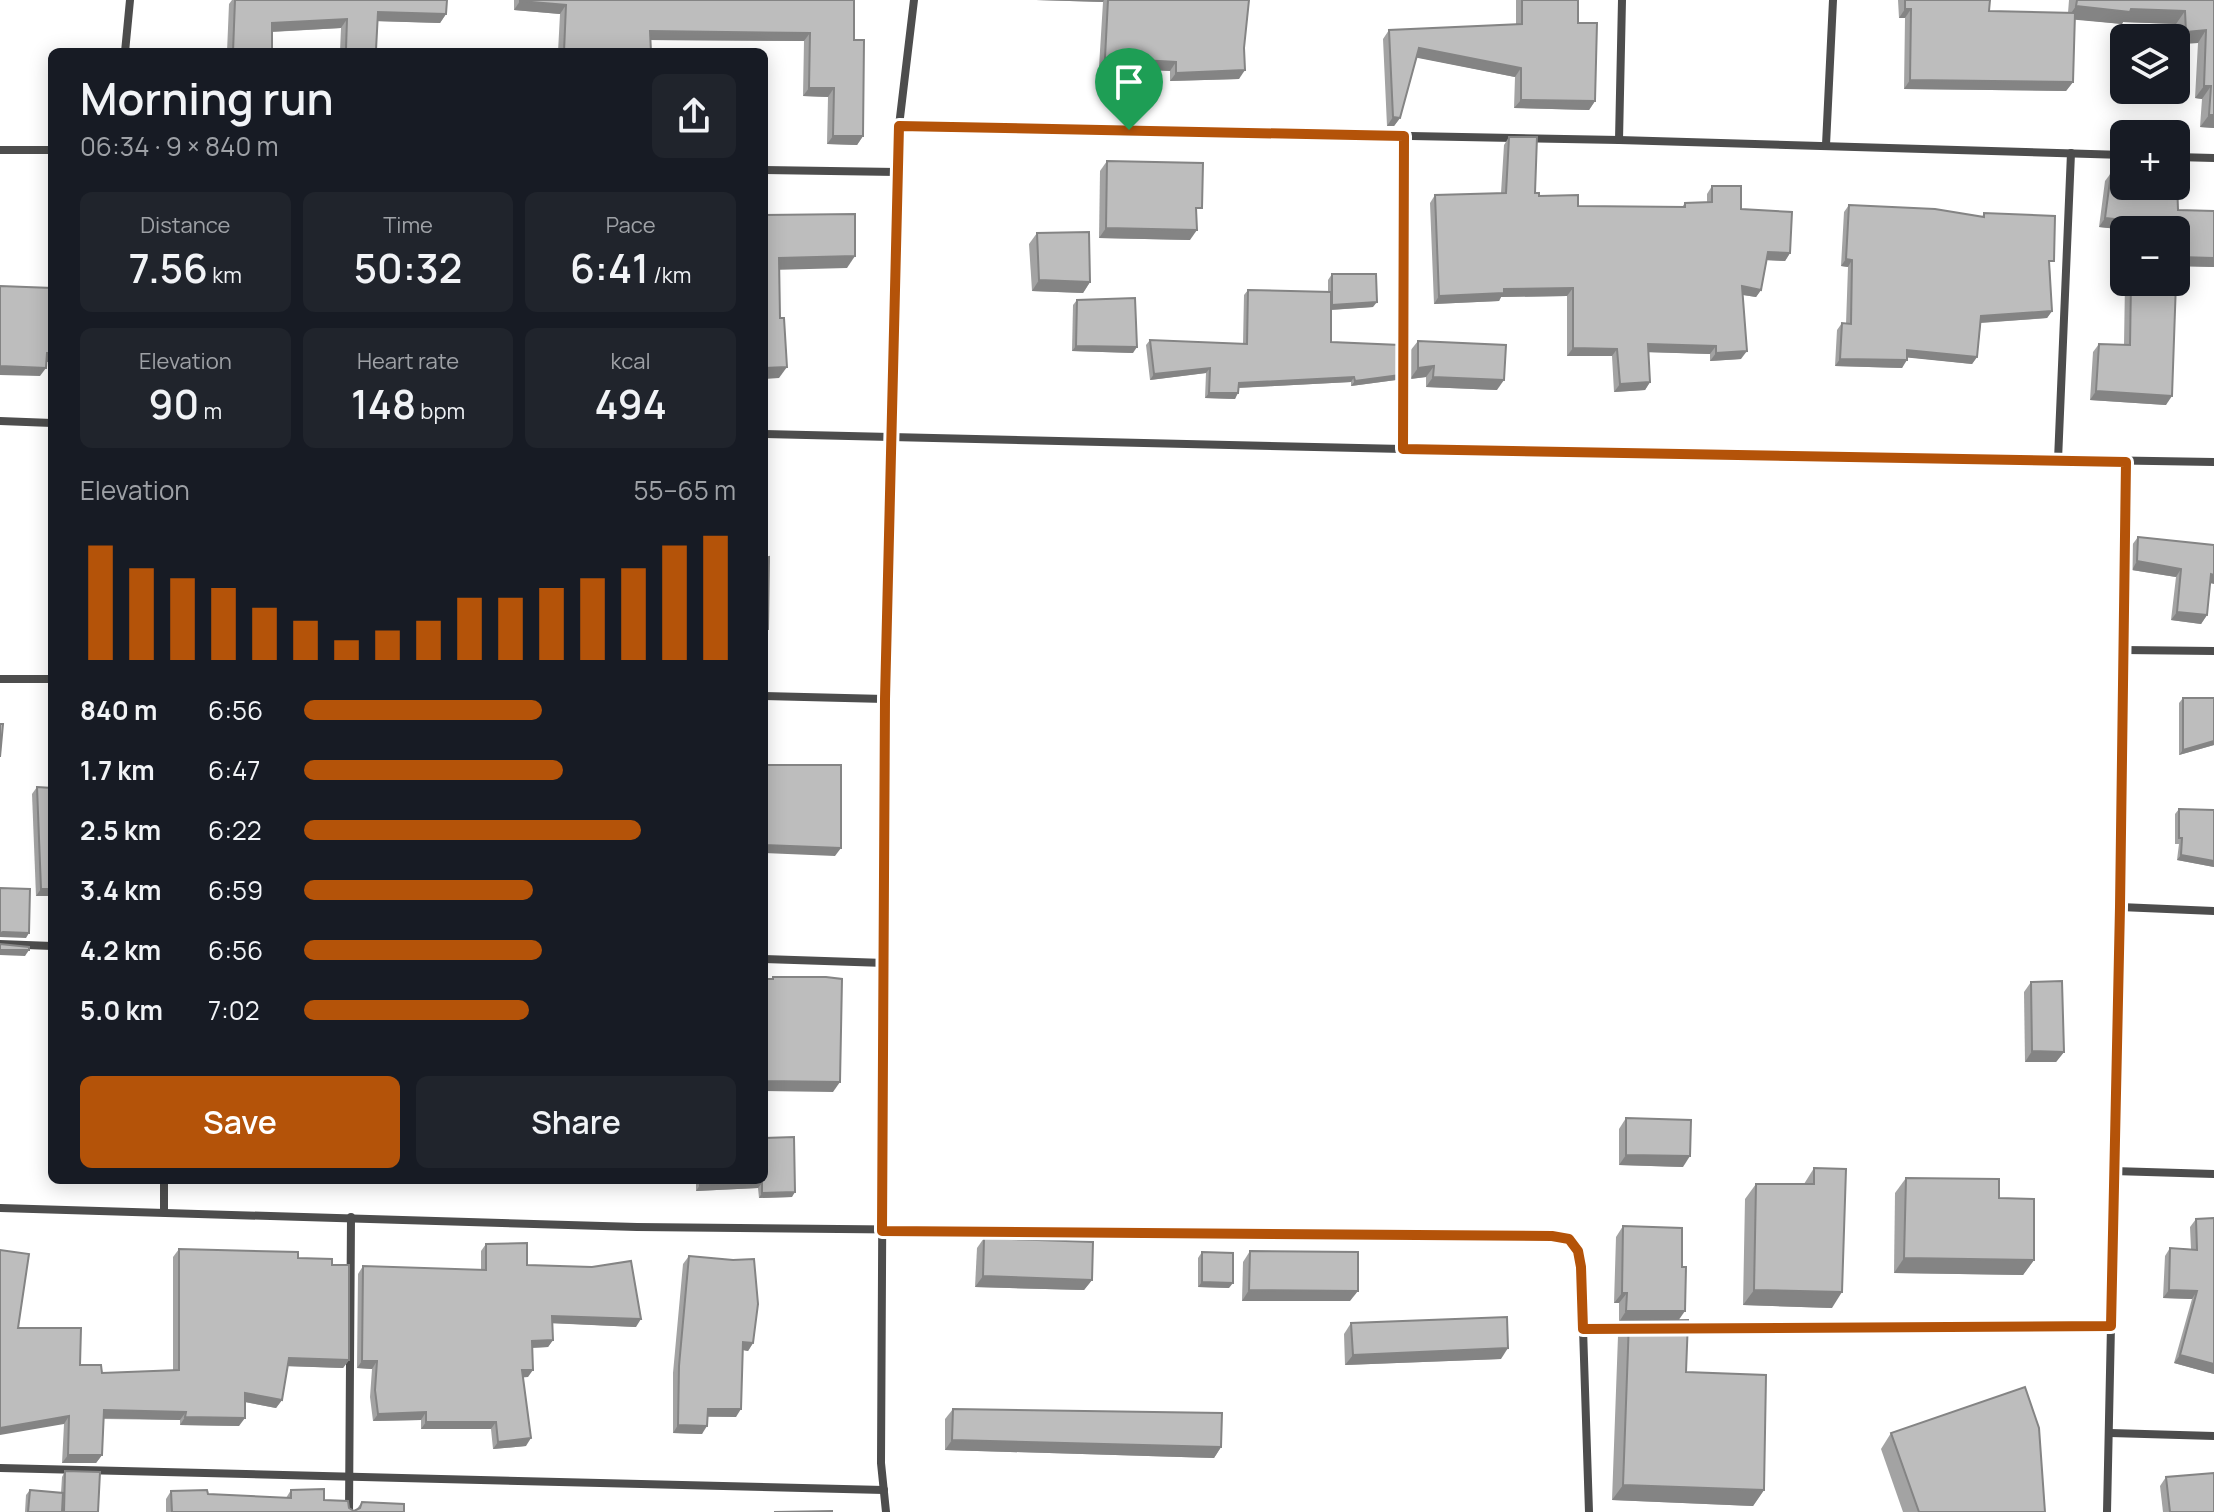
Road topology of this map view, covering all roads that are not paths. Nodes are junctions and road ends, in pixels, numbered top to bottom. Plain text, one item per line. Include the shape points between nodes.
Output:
1 (130, 0) edge
2 (914, 0) edge
3 (1622, 0) edge
4 (1833, 0) edge
5 (125, 48) edge
6 (899, 126) junction
7 (1404, 136) junction
8 (1619, 140) junction
9 (1826, 145) junction
10 (0, 150) edge
11 (48, 150) edge
12 (2071, 153) junction
13 (2110, 154) edge
14 (2190, 157) edge
15 (2214, 158) edge
16 (768, 170) edge
17 (897, 172) junction
18 (0, 421) edge
19 (48, 423) edge
20 (768, 434) edge
21 (890, 436) junction
22 (1403, 449) junction
23 (2058, 460) junction
24 (2126, 462) junction
25 (2214, 462) edge
26 (2123, 650) junction
27 (2214, 651) edge
28 (0, 679) edge
29 (48, 679) edge
30 (768, 696) edge
31 (885, 699) junction
32 (2120, 907) junction
33 (2214, 911) edge
34 (0, 944) edge
35 (48, 946) edge
36 (768, 959) edge
37 (885, 963) junction
38 (2113, 1171) junction
39 (2214, 1174) edge
40 (164, 1184) edge
41 (0, 1208) edge
42 (164, 1212) junction
43 (351, 1217) junction
44 (882, 1231) junction
45 (2111, 1326) junction
46 (1645, 1328) edge
47 (1676, 1328) edge
48 (1583, 1329) junction
49 (2110, 1433) junction
50 (2214, 1436) edge
51 (0, 1468) edge
52 (349, 1478) junction
53 (884, 1490) junction
54 (349, 1512) edge
55 (886, 1512) edge
56 (1589, 1512) edge
57 (2107, 1512) edge

1 - 5 street
2 - 6 street
3 - 8 street
4 - 9 street
6 - 7 street
6 - 17 street
7 - 8 street
7 - 22 street
8 - 9 street
9 - 12 street
10 - 11 street
12 - 13 street
12 - 23 street
14 - 15 street
16 - 17 street
17 - 21 street
18 - 19 street
20 - 21 street
21 - 22 street
21 - 31 street
22 - 23 street
23 - 24 street
24 - 25 street
24 - 26 street
26 - 27 street
26 - 32 street
28 - 29 street
30 - 31 street
31 - 37 street
32 - 33 street
32 - 38 street
34 - 35 street
36 - 37 street
37 - 44 street
38 - 39 street
38 - 45 street
40 - 42 street
41 - 42 street
42 - 43 street
43 - 44 street
43 - 52 street
44 - 48 street via 1552,1236 1569,1239 1578,1251
44 - 53 street
45 - 47 street
45 - 49 street
46 - 48 street
48 - 56 street
49 - 50 street
49 - 57 street
51 - 52 street
52 - 53 street
52 - 54 street
53 - 55 street

